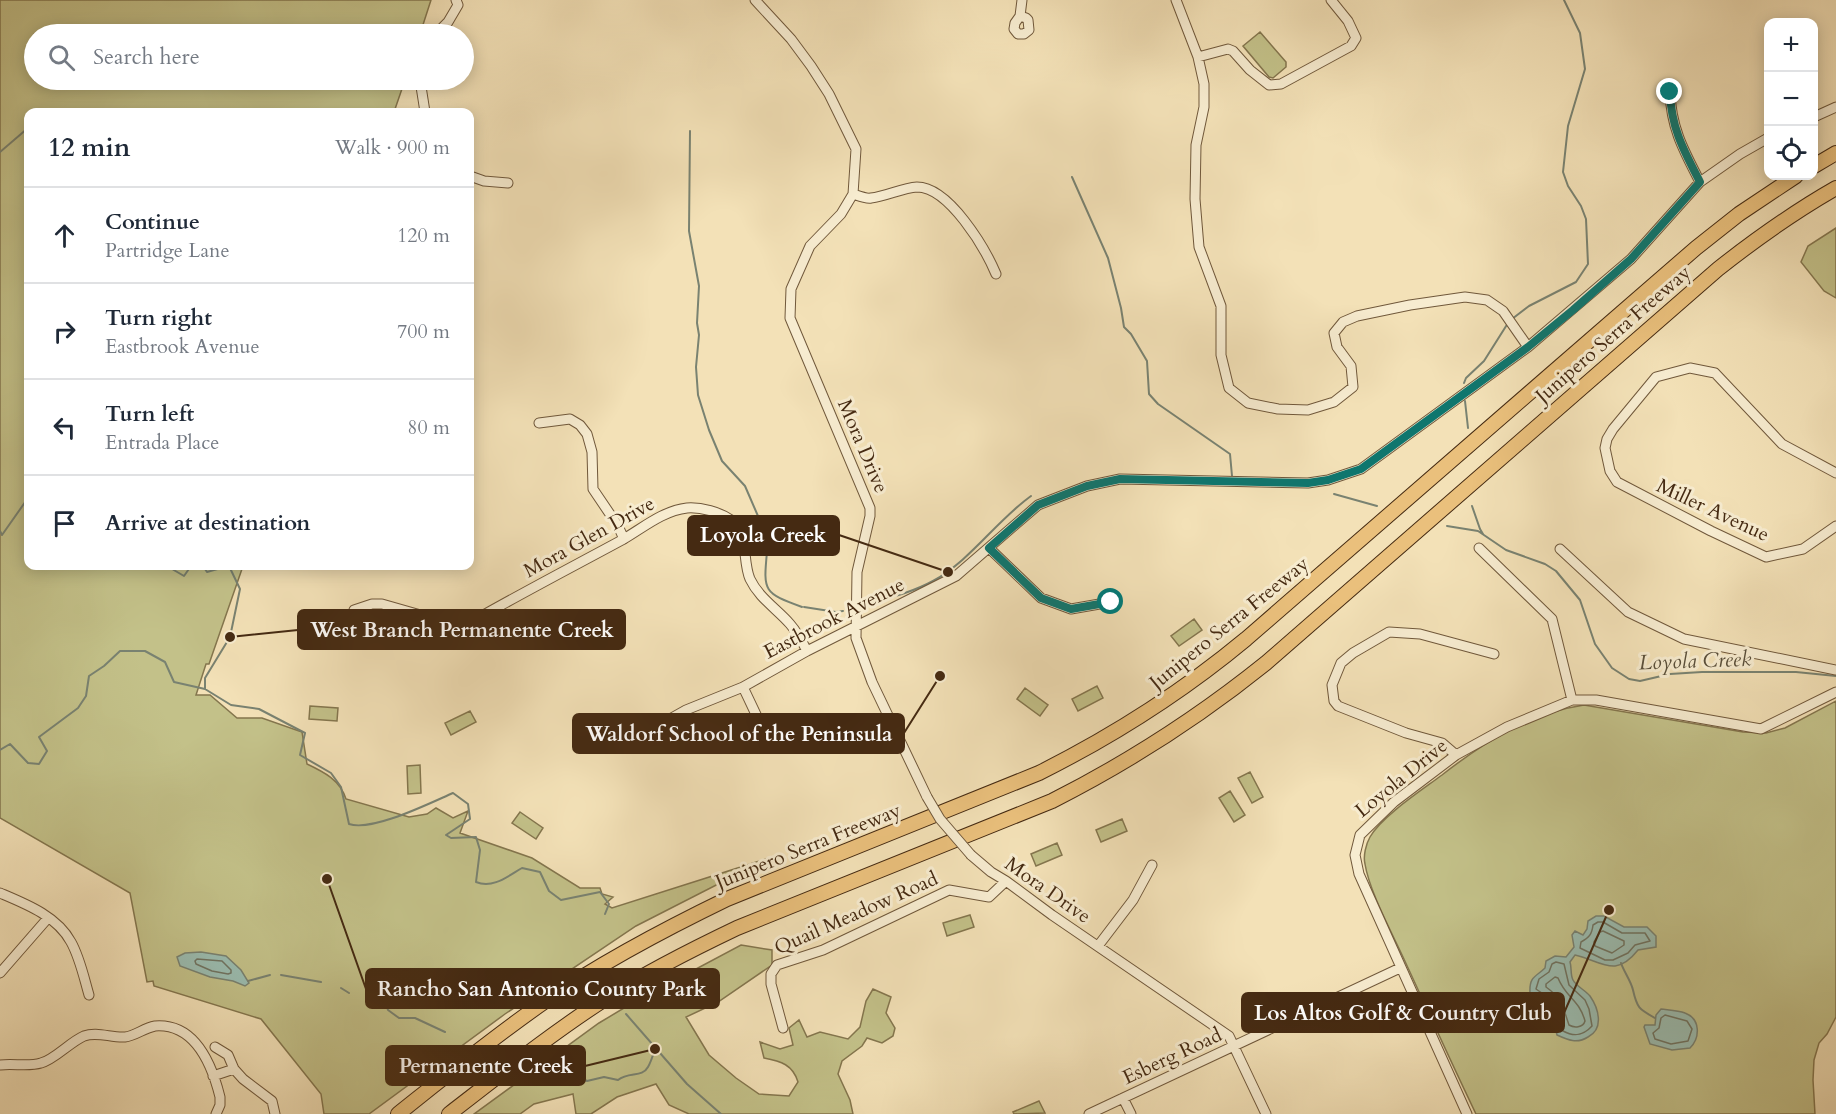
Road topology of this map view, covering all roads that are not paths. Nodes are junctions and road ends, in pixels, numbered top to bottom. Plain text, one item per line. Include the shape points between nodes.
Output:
1 (456, 0) edge
2 (755, 0) edge
3 (1022, 0) edge
4 (1176, 0) edge
5 (1331, 0) edge
6 (1020, 16) dead end
7 (446, 24) edge
8 (1198, 57) junction
9 (422, 90) edge
10 (1670, 92) dead end
11 (1836, 107) edge
12 (424, 108) edge
13 (1818, 115) edge
14 (1764, 140) edge
15 (1836, 153) edge
16 (1818, 164) edge
17 (474, 178) edge
18 (1790, 180) edge
19 (1700, 182) junction
20 (508, 183) dead end
21 (1836, 188) edge
22 (853, 194) junction
23 (996, 274) dead end
24 (1528, 347) junction
25 (539, 423) dead end
26 (1836, 473) edge
27 (1836, 526) edge
28 (624, 539) junction
29 (989, 548) junction
30 (1479, 548) dead end
31 (1560, 549) dead end
32 (1111, 602) dead end
33 (354, 610) dead end
34 (855, 626) junction
35 (807, 651) junction
36 (1494, 654) dead end
37 (1836, 670) edge
38 (743, 687) junction
39 (1836, 692) edge
40 (1572, 700) junction
41 (670, 719) dead end
42 (770, 744) dead end
43 (1456, 755) junction
44 (1152, 865) dead end
45 (1006, 881) junction
46 (0, 893) edge
47 (48, 918) junction
48 (1098, 946) junction
49 (1400, 968) junction
50 (0, 973) edge
51 (89, 995) dead end
52 (783, 1028) dead end
53 (215, 1047) dead end
54 (1234, 1047) junction
55 (0, 1065) edge
56 (234, 1069) junction
57 (213, 1076) junction
58 (1123, 1098) junction
59 (216, 1114) edge
60 (275, 1114) edge
61 (398, 1114) edge
62 (448, 1114) edge
63 (1089, 1114) edge
64 (1131, 1114) edge
65 (1266, 1114) edge
66 (1467, 1114) edge

1 - 7 street via 458,5
2 - 22 street, Mora Drive via 791,39 829,94 856,149
3 - 6 street
4 - 8 street
5 - 8 street via 1356,38 1351,46 1281,84 1269,85 1228,49
8 - 24 street via 1204,84 1196,145 1199,247 1221,306 1221,355 1229,388 1248,403 1278,409 1308,411 1334,402 1353,387 1351,366 1337,347 1335,333 1343,321 1466,297 1487,300 1503,311
9 - 12 street
10 - 19 street via 1677,137
11 - 13 street
14 - 19 street, Eastbrook Avenue
15 - 16 highway
17 - 20 street
18 - 61 highway, Junipero Serra Freeway via 1696,248 1246,639 1168,699 1040,773 727,899 677,923 547,1000
19 - 24 street, Eastbrook Avenue via 1631,259
21 - 62 highway, Junipero Serra Freeway via 1799,209 1718,269 1266,663 1185,725 1052,801 737,927 691,950 608,997
22 - 23 street via 869,198 917,187 932,190 957,212 988,255
22 - 34 street, Mora Drive via 842,214 810,246 791,289 790,318 870,508 857,572
24 - 29 street, Eastbrook Avenue via 1361,469 1308,483 1120,479 1087,486 1038,505
25 - 28 street via 570,419 582,427 592,452 593,489
26 - 27 street, Miller Avenue via 1782,444 1715,373 1690,368 1656,377 1607,439 1606,461 1617,482 1766,557 1803,549
28 - 33 street, Mora Glen Drive via 464,624 382,604
28 - 35 street, Mora Glen Drive via 658,517 687,508 731,519 742,537 747,571 755,587 790,624
29 - 32 street via 1041,598 1071,609
29 - 34 street, Eastbrook Avenue via 956,576
30 - 40 street via 1552,619
31 - 37 street via 1629,612 1684,639
34 - 35 street, Eastbrook Avenue
34 - 45 street, Mora Drive, bridge via 857,644 872,682 940,819 971,855
35 - 38 street, Eastbrook Avenue
36 - 43 street via 1420,634 1389,633 1347,657 1335,674 1332,693 1338,706 1442,743
38 - 41 street, Eastbrook Avenue
38 - 42 street
39 - 40 street via 1761,729 1596,700
40 - 43 street, Loyola Drive via 1507,727
43 - 49 street, Loyola Drive via 1376,818 1360,835 1357,845 1359,874
44 - 48 street via 1133,900
45 - 48 street, Mora Drive
45 - 52 street, Quail Meadow Road via 989,897 949,890 823,950 777,965 771,974 771,984
46 - 47 street
47 - 50 street
47 - 51 street via 71,941
48 - 54 street, Mora Drive via 1229,1036
49 - 54 street, Esberg Road
49 - 66 street, Loyola Drive
53 - 56 street via 228,1055
54 - 58 street, Esberg Road
54 - 65 street, Mora Drive
55 - 57 street via 39,1064 85,1036 127,1037 145,1028 165,1026 179,1030 199,1046
56 - 57 street
56 - 60 street via 272,1101
57 - 59 street via 220,1097
58 - 63 street, Esberg Road
58 - 64 street

